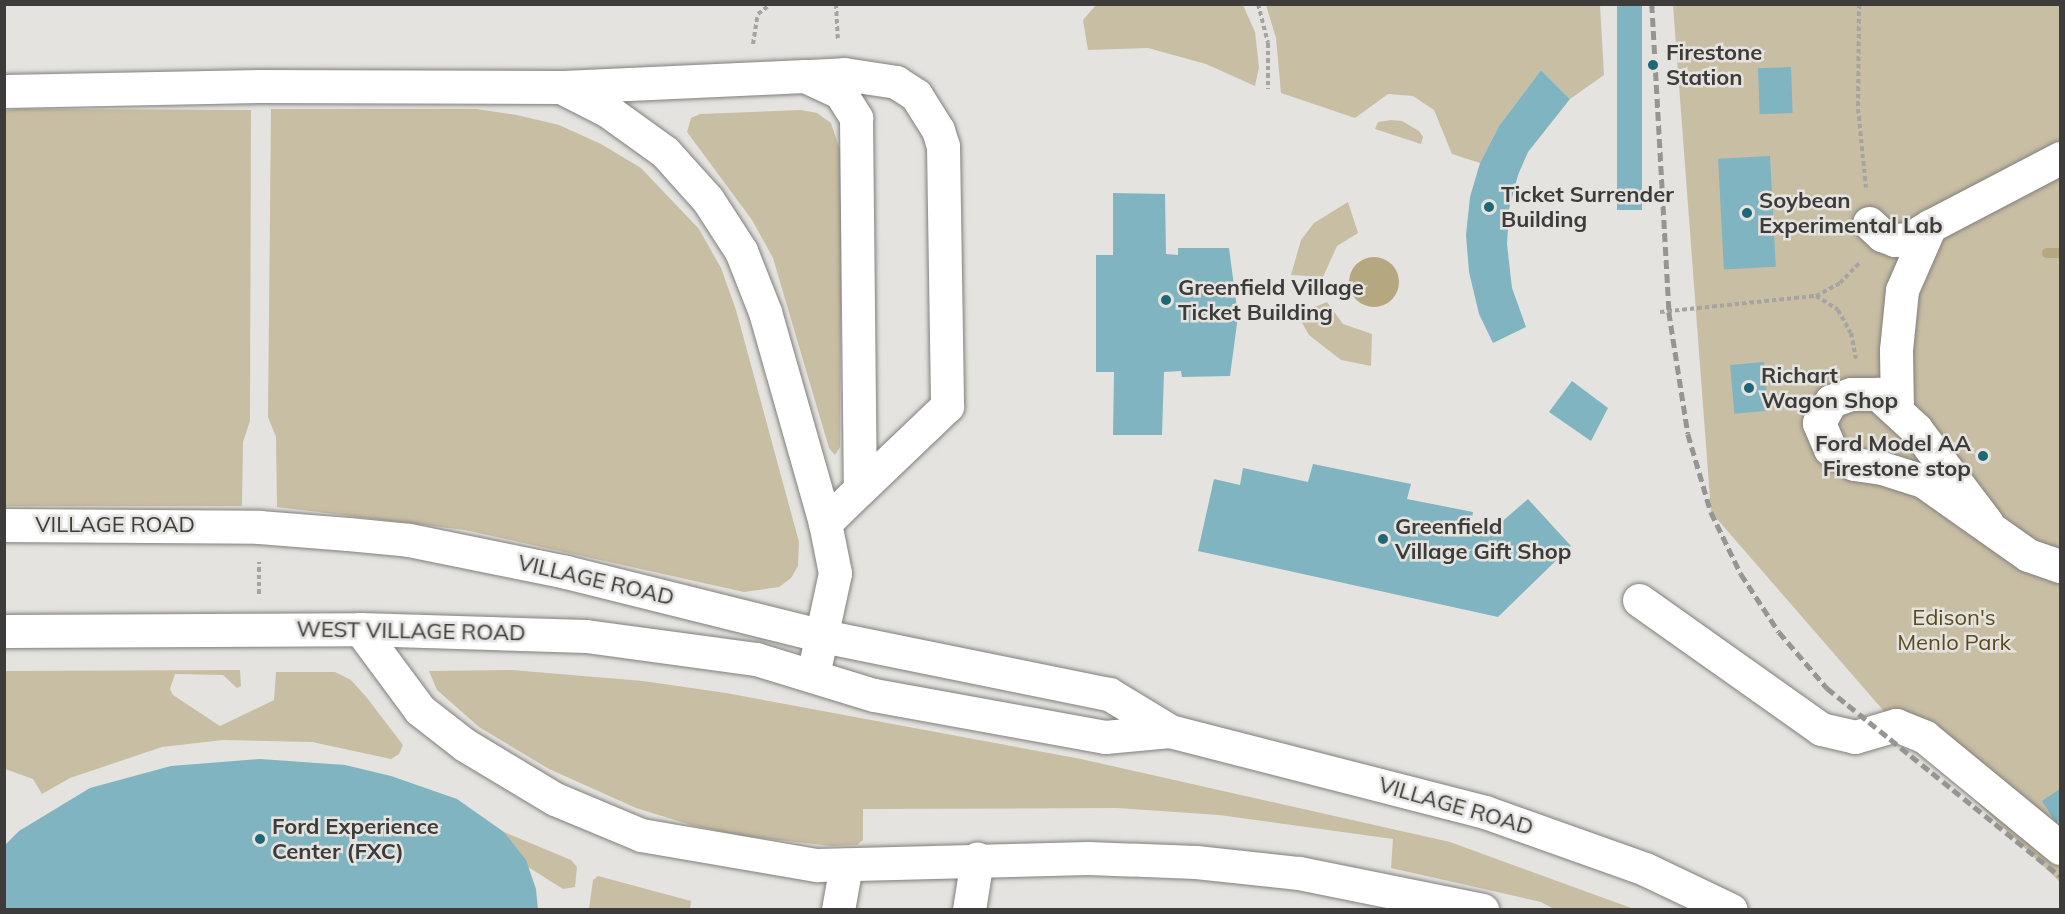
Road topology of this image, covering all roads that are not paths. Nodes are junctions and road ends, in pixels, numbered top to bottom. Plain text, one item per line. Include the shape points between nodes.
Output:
1 (805, 76) junction
2 (561, 87) junction
3 (4, 91) edge
4 (2061, 158) edge
5 (1869, 223) road end
6 (1930, 226) junction
7 (1897, 409) junction
8 (860, 489) junction
9 (825, 523) junction
10 (1987, 523) junction
11 (4, 525) edge
12 (2061, 566) edge
13 (1639, 600) dead end
14 (360, 629) junction
15 (4, 631) edge
16 (823, 636) junction
17 (813, 675) junction
18 (1170, 731) junction
19 (2061, 848) edge
20 (977, 859) junction
21 (846, 865) junction
22 (1688, 900) edge
23 (838, 909) edge
24 (969, 909) edge
25 (1482, 909) edge
26 (1731, 909) edge

1 - 2 street
1 - 8 street via 840,92 856,118
1 - 8 street via 844,74 896,82 922,103 943,146 947,406
2 - 3 street via 259,86
2 - 9 street via 608,111 665,152 708,200 741,251 765,312
4 - 6 street
5 - 6 street via 1895,240 1909,239
6 - 7 street via 1902,290 1896,350
7 - 10 street
7 - 10 street via 1878,394 1851,394 1831,401 1819,423 1830,449 1854,464 1923,481
8 - 9 street
9 - 16 street via 835,573
10 - 12 street via 2028,555
11 - 16 street, VILLAGE ROAD via 259,527 409,540 663,594
13 - 19 street via 1821,729 1855,737 1896,725 1925,737
14 - 15 street, WEST VILLAGE ROAD
14 - 17 street, WEST VILLAGE ROAD via 586,636 696,648
14 - 21 street via 420,710 465,745 555,799 641,835 740,855
16 - 17 street
16 - 18 street, VILLAGE ROAD via 1109,694
17 - 18 street, VILLAGE ROAD via 874,694 1105,737
18 - 22 street, VILLAGE ROAD via 1485,812 1564,838
20 - 21 street
20 - 24 street
20 - 25 street via 1196,862 1309,875
21 - 23 street
22 - 26 street, VILLAGE ROAD

